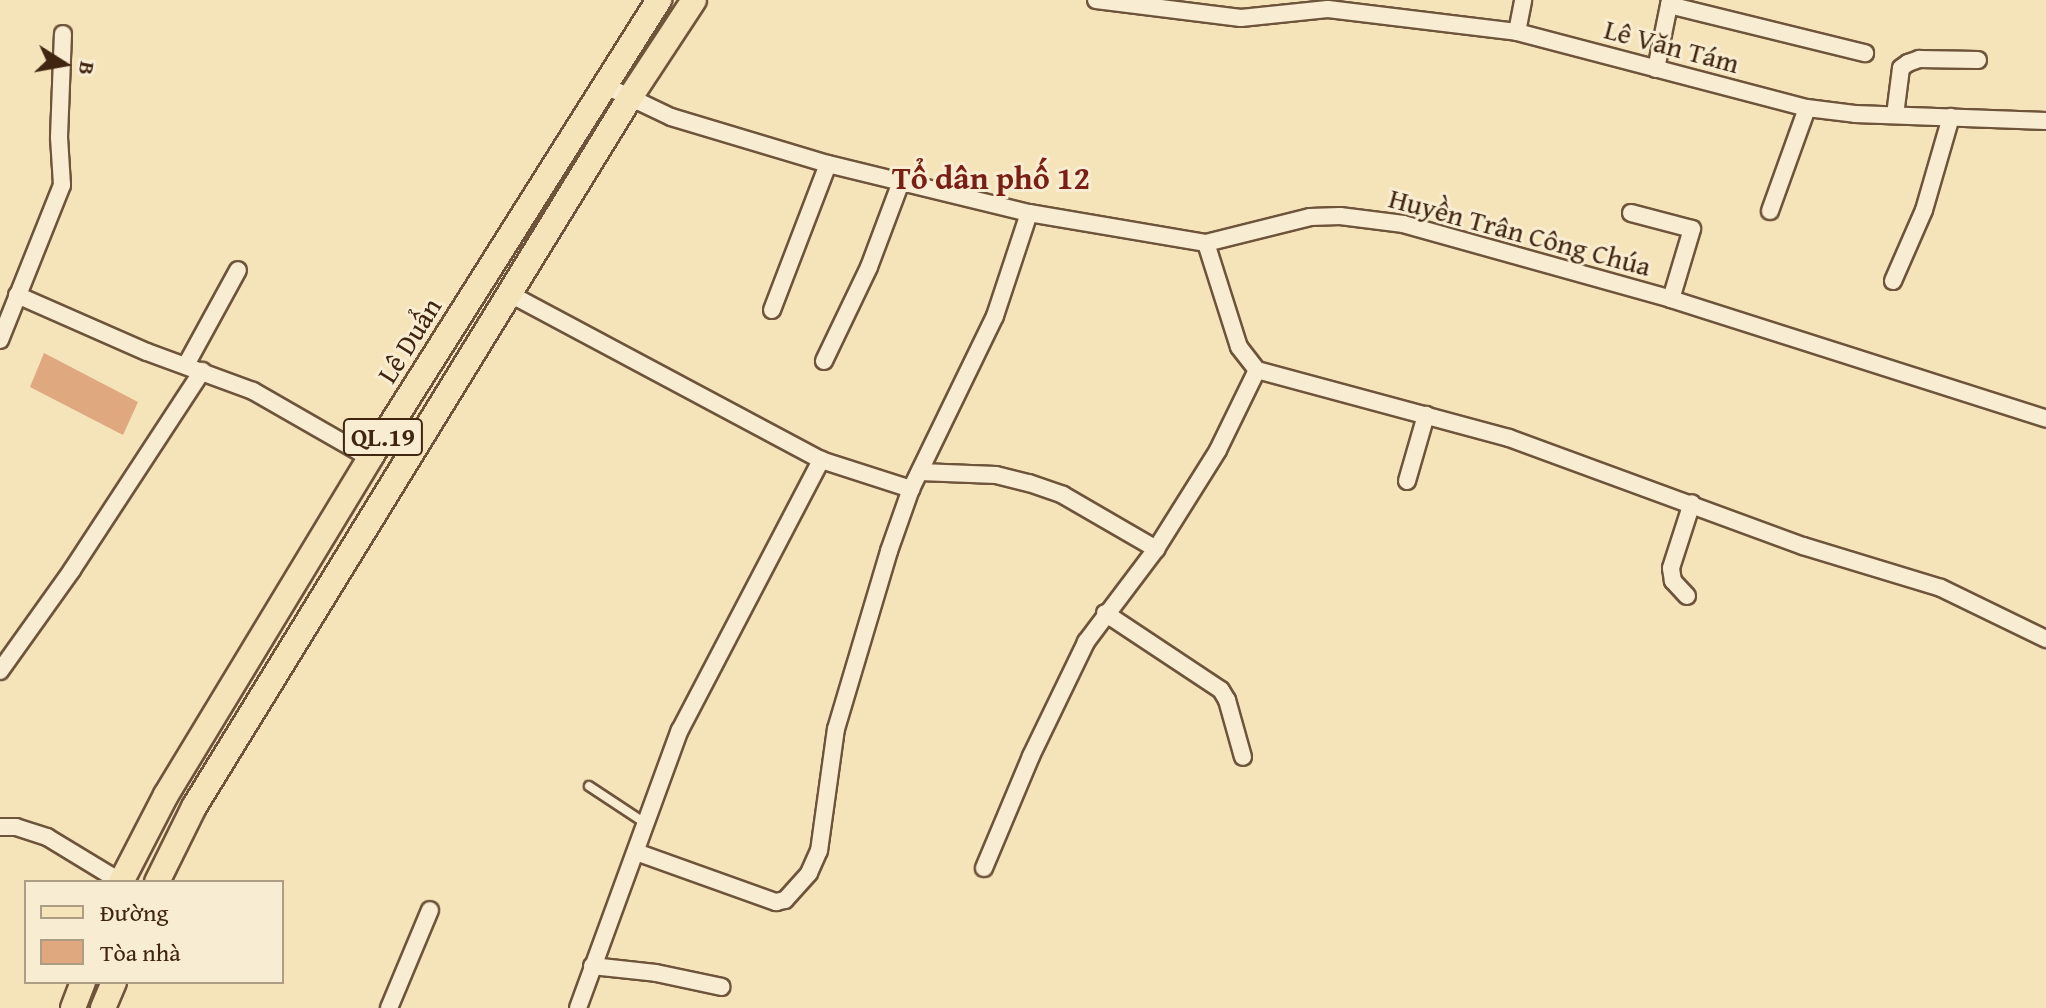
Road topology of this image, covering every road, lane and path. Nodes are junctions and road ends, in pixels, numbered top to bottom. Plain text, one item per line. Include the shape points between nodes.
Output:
1 (659, 0) edge
2 (694, 0) edge
3 (1096, 0) edge
4 (1523, 0) edge
5 (1670, 2) edge
6 (1328, 4) edge
7 (1517, 32) junction
8 (63, 34) dead end
9 (1865, 53) dead end
10 (1978, 60) dead end
11 (1656, 69) junction
12 (604, 85) junction
13 (629, 99) junction
14 (1807, 108) junction
15 (1895, 115) junction
16 (1951, 117) junction
17 (2046, 121) edge
18 (828, 164) junction
19 (901, 182) junction
20 (1770, 211) dead end
21 (1029, 213) junction
22 (1631, 213) dead end
23 (1206, 243) junction
24 (238, 270) dead end
25 (1893, 281) dead end
26 (510, 294) junction
27 (17, 295) junction
28 (1671, 299) junction
29 (772, 310) dead end
30 (0, 340) edge
31 (824, 361) dead end
32 (186, 365) junction
33 (1257, 370) junction
34 (202, 371) junction
35 (1426, 415) junction
36 (2046, 419) edge
37 (370, 458) junction
38 (821, 460) junction
39 (920, 472) junction
40 (1407, 481) dead end
41 (911, 489) junction
42 (1692, 503) junction
43 (1156, 549) junction
44 (1687, 596) dead end
45 (1105, 613) junction
46 (2046, 639) edge
47 (0, 671) edge
48 (1243, 757) dead end
49 (589, 786) dead end
50 (645, 823) junction
51 (0, 827) edge
52 (636, 852) junction
53 (984, 868) dead end
54 (118, 880) edge
55 (122, 880) edge
56 (158, 880) edge
57 (430, 910) dead end
58 (592, 966) junction
59 (82, 984) edge
60 (113, 984) edge
61 (722, 987) dead end
62 (73, 1008) edge
63 (103, 1008) edge
64 (389, 1008) edge
65 (578, 1008) edge

1 - 12 main road, Lê Duẩn / QL.19
2 - 13 main road, QL.19
3 - 6 street, Lê Văn Tám via 1241,18
4 - 7 street
5 - 9 street
5 - 11 street
6 - 7 street, Lê Văn Tám
7 - 11 street, Lê Văn Tám
8 - 27 street via 63,178
10 - 15 street via 1908,63 1901,68
11 - 14 street, Lê Văn Tám
12 - 13 street, Huyền Trân Công Chúa
12 - 37 main road, Lê Duẩn / QL.19
13 - 18 street, Huyền Trân Công Chúa via 671,117
13 - 26 main road, QL.19
14 - 15 street, Lê Văn Tám
14 - 20 street
15 - 16 street, Lê Văn Tám
16 - 17 street, Lê Văn Tám
16 - 25 street via 1934,182
18 - 19 street, Huyền Trân Công Chúa
18 - 29 street
19 - 21 street, Huyền Trân Công Chúa
19 - 31 street
21 - 23 street, Huyền Trân Công Chúa
21 - 39 street via 995,316
22 - 28 street via 1692,229
23 - 28 street, Huyền Trân Công Chúa via 1310,217 1367,219 1403,224
23 - 33 street via 1239,347
24 - 32 street
26 - 38 street
26 - 56 main road, QL.19 via 194,807
27 - 30 street
27 - 32 street
28 - 36 street, Huyền Trân Công Chúa
32 - 34 street
33 - 35 street
33 - 43 street via 1218,450
34 - 37 street via 253,391
34 - 47 street
35 - 40 street
35 - 42 street via 1509,438
37 - 55 main road, Lê Duẩn / QL.19 via 166,795
38 - 41 street
38 - 50 street via 680,730
39 - 41 street
39 - 43 street via 996,475 1029,483 1063,495
41 - 52 street via 849,679 830,758 819,851 809,873 785,900 776,902
42 - 44 street via 1671,568 1673,581
42 - 46 street via 1803,546 1941,588
43 - 45 street
45 - 48 street via 1221,690
45 - 53 street via 1031,756
49 - 50 lane
50 - 52 street
51 - 54 street via 47,837
52 - 58 street
57 - 64 street
58 - 61 street
58 - 65 street
59 - 62 main road
60 - 63 main road

